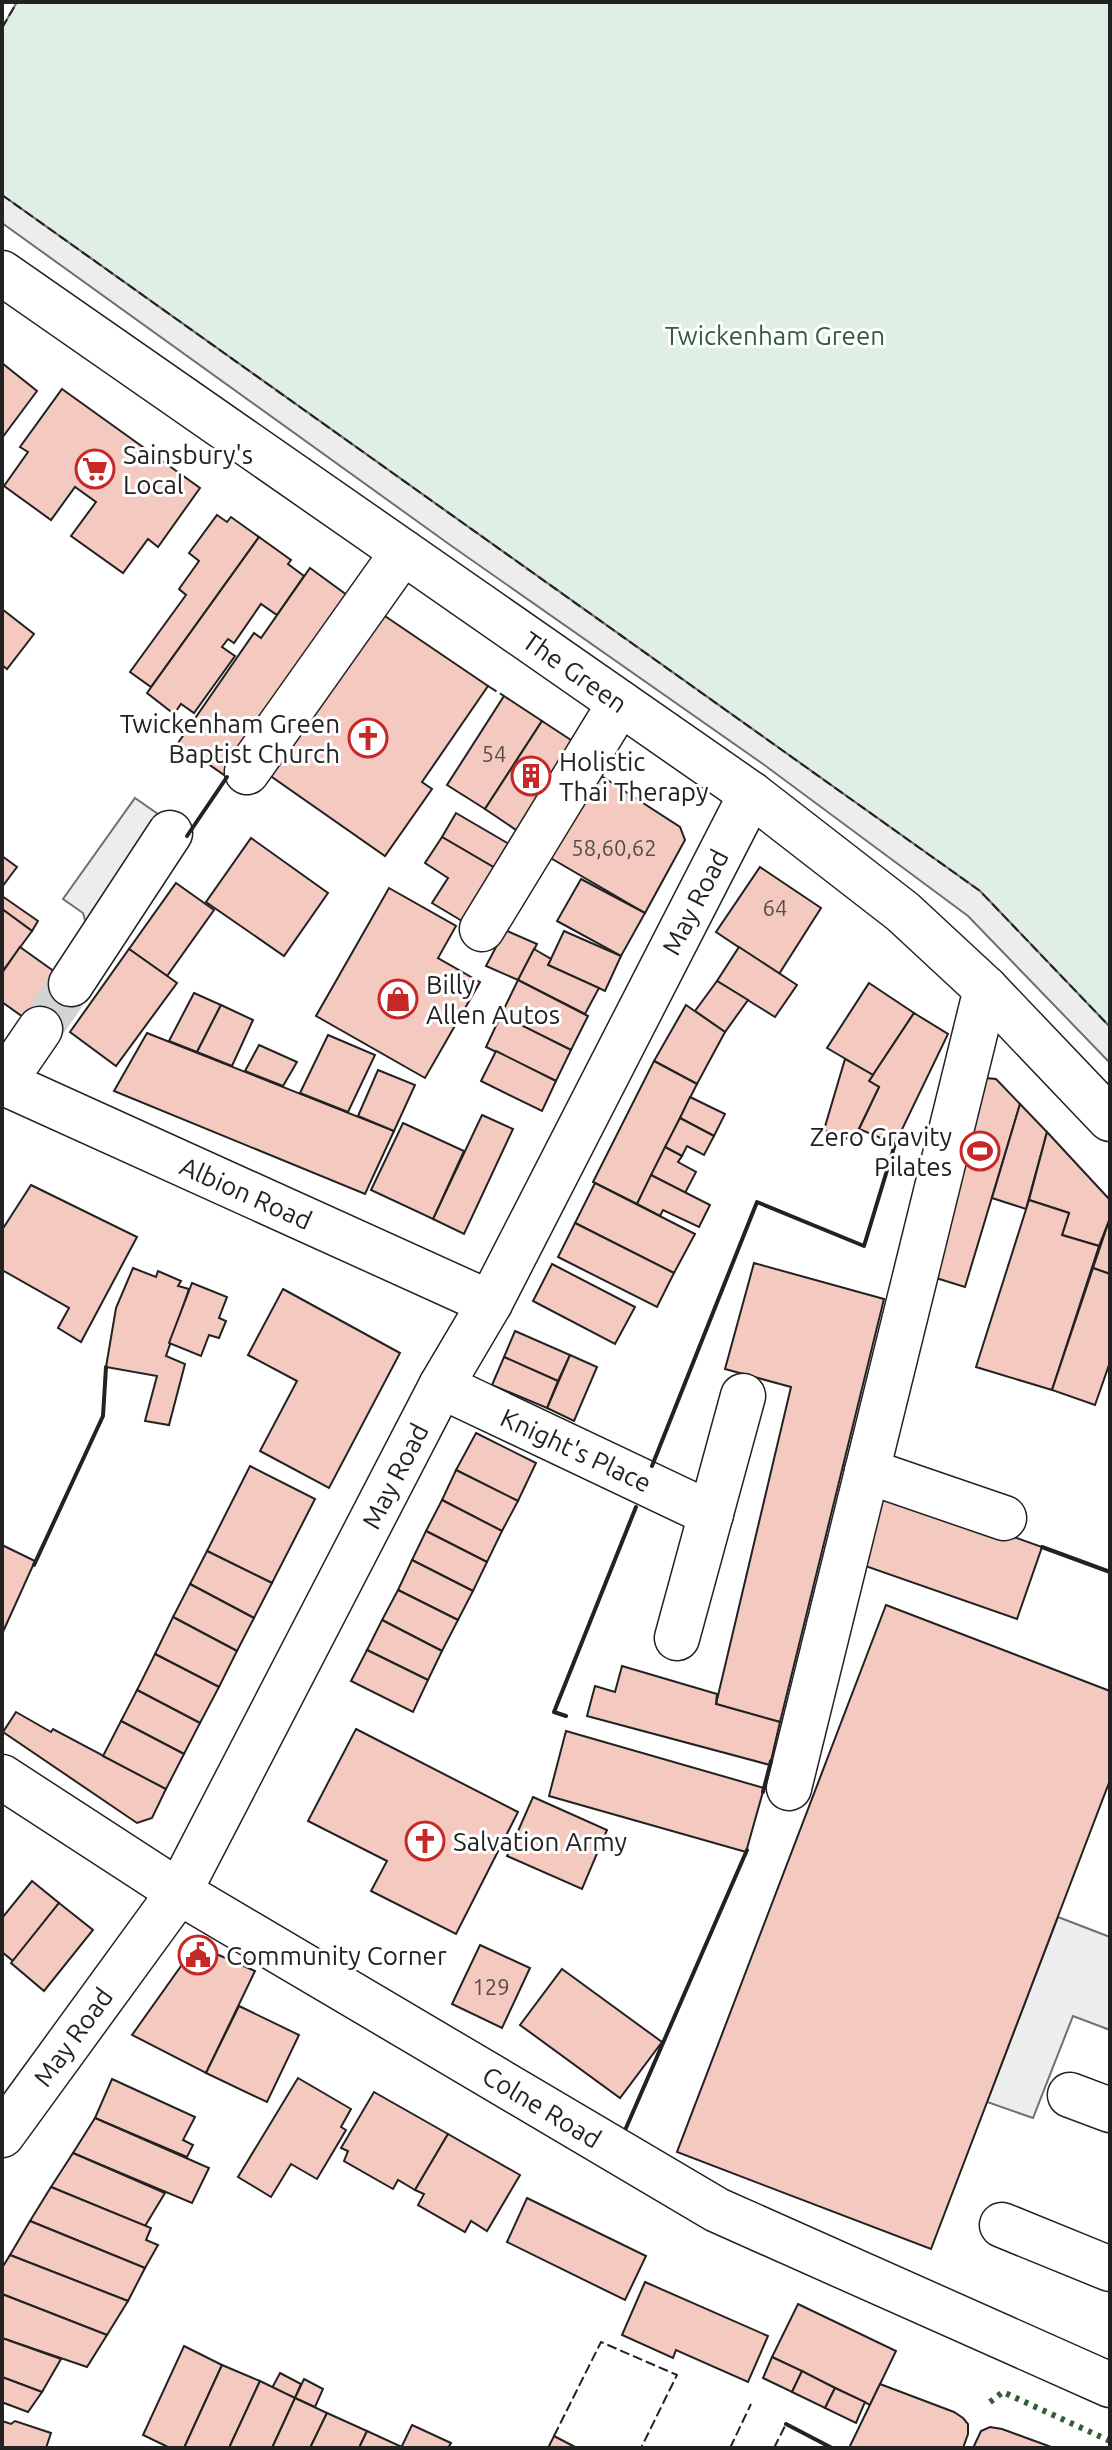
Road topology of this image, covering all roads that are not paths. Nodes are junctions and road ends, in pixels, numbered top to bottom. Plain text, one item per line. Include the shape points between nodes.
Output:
1 (2, 273) edge
2 (403, 552) junction
3 (620, 703) junction
4 (247, 772) dead end
5 (751, 794) junction
6 (170, 833) dead end
7 (482, 929) dead end
8 (71, 984) tunnel mouth
9 (986, 989) junction
10 (40, 1029) tunnel mouth
11 (2, 1083) edge
12 (1110, 1119) edge
13 (490, 1303) junction
14 (441, 1386) junction
15 (743, 1396) dead end
16 (867, 1471) junction
17 (711, 1514) junction
18 (1004, 1518) dead end
19 (677, 1638) dead end
20 (2, 1777) edge
21 (789, 1788) dead end
22 (179, 1892) junction
23 (1070, 2095) dead end
24 (1110, 2110) edge
25 (2, 2135) edge
26 (1002, 2225) dead end
27 (1110, 2269) edge
28 (1110, 2385) edge

1 - 2 street, The Green
2 - 3 street, The Green
2 - 4 street
3 - 5 street, The Green
3 - 7 street
5 - 9 street, The Green via 903,912
5 - 13 street, May Road
6 - 8 street
9 - 12 street, The Green
9 - 16 street
10 - 11 street
11 - 13 street, Albion Road
13 - 14 street, May Road
14 - 17 street, Knight's Place
14 - 22 street, May Road
15 - 17 street
16 - 18 street
16 - 21 street
17 - 19 street
20 - 22 street, Colne Road
22 - 25 street, May Road
22 - 28 street, Colne Road via 717,2210
23 - 24 street
26 - 27 street

